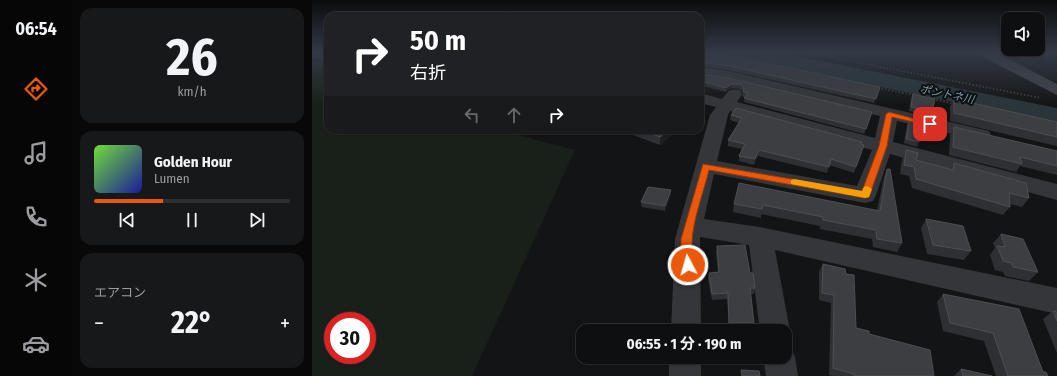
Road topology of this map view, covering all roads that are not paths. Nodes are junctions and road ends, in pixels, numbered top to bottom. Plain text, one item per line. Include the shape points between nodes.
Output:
1 (1018, 70) edge
2 (704, 73) edge
3 (744, 80) junction
4 (1057, 90) edge
5 (704, 99) edge
6 (724, 105) junction
7 (889, 114) junction
8 (1000, 140) edge
9 (883, 146) junction
10 (706, 166) junction
11 (1057, 192) edge
12 (690, 226) junction
13 (760, 237) junction
14 (1057, 301) edge
15 (686, 324) edge
16 (774, 324) edge
17 (685, 364) edge
18 (780, 364) edge
19 (684, 376) edge
20 (782, 376) edge

1 - 4 street
2 - 3 street
3 - 6 street
3 - 7 street
5 - 6 street
6 - 9 street
6 - 10 street
7 - 8 street
7 - 9 street
9 - 10 street via 865,195
9 - 11 street
10 - 12 street
12 - 13 street
12 - 15 street via 686,253
13 - 14 street
13 - 16 street
17 - 19 street
18 - 20 street

